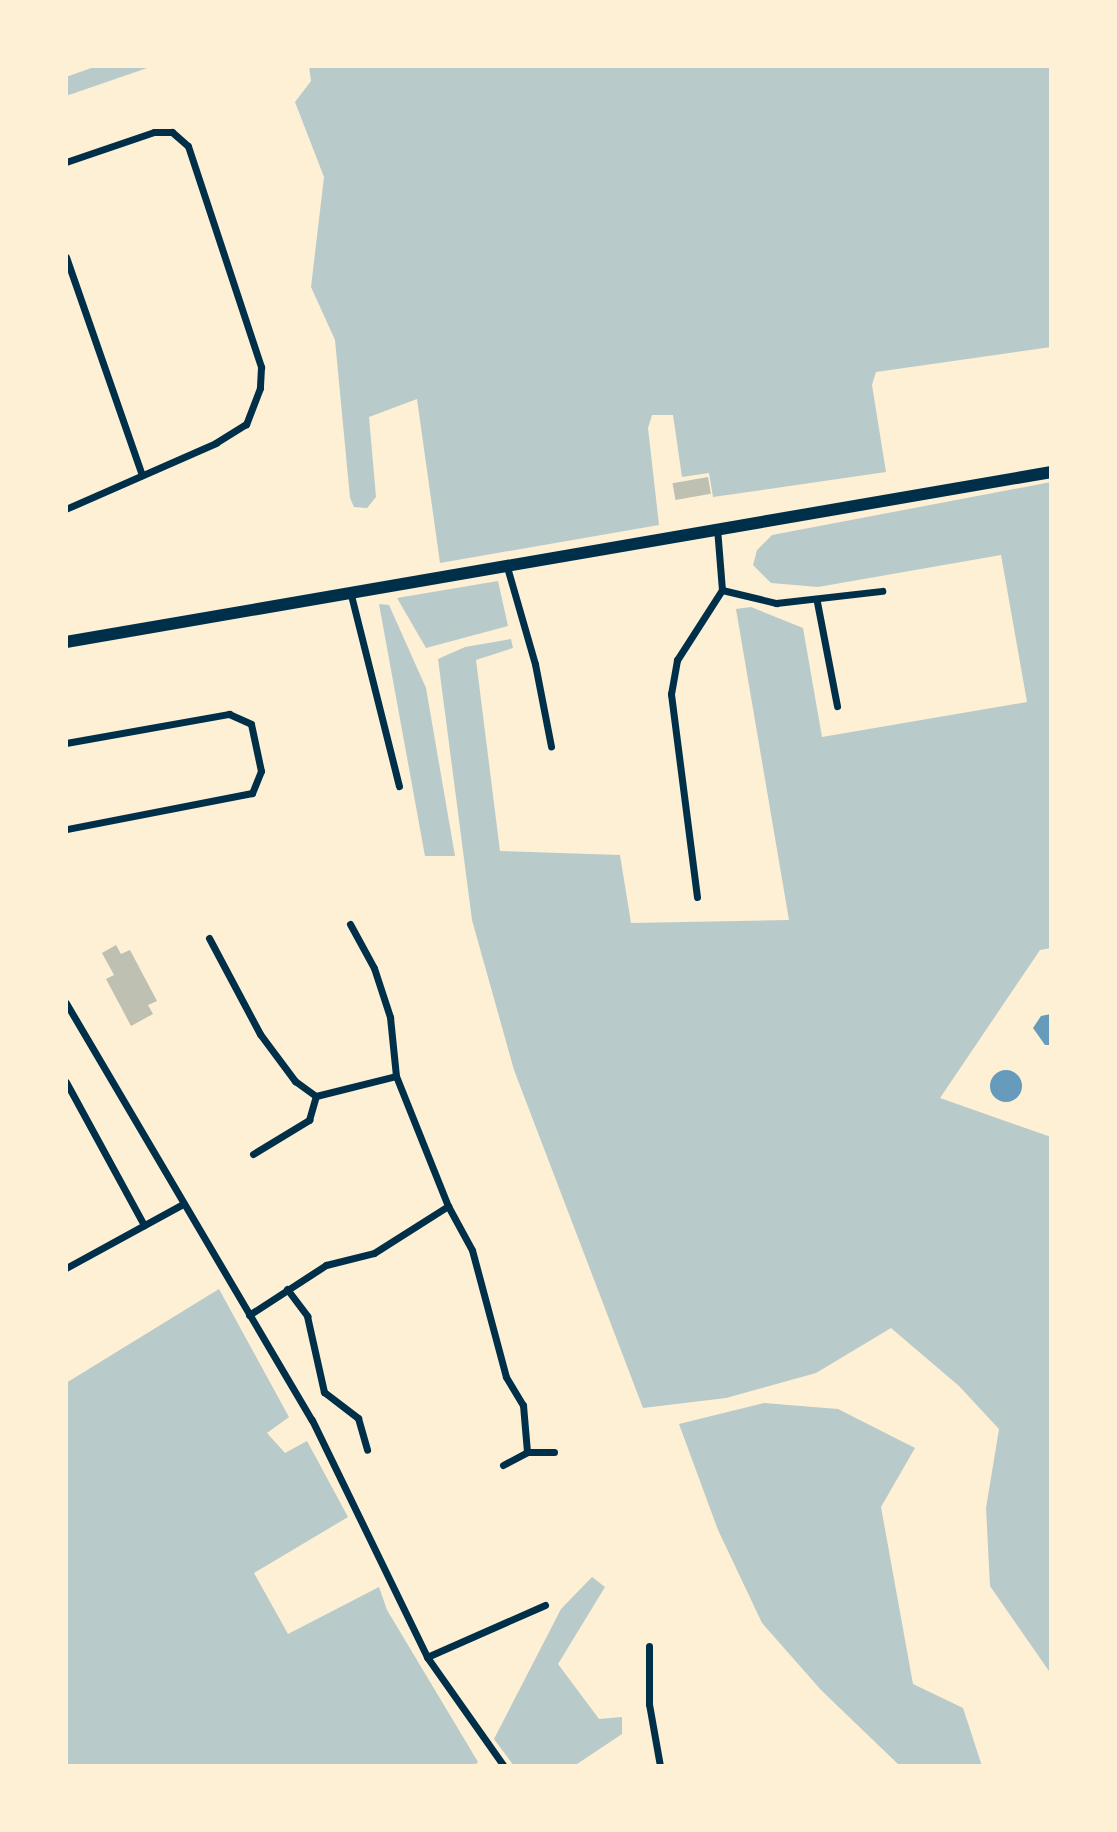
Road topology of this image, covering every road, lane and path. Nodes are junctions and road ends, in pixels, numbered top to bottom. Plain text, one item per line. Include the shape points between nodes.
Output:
1 (66, 162) edge
2 (66, 257) edge
3 (1051, 472) edge
4 (142, 475) junction
5 (66, 509) edge
6 (717, 528) junction
7 (507, 567) junction
8 (722, 590) junction
9 (882, 591) dead end
10 (356, 594) junction
11 (817, 602) junction
12 (66, 642) edge
13 (837, 706) dead end
14 (66, 743) edge
15 (551, 746) dead end
16 (399, 786) dead end
17 (66, 829) edge
18 (697, 897) dead end
19 (350, 924) dead end
20 (209, 938) dead end
21 (66, 1003) edge
22 (396, 1076) junction
23 (66, 1082) edge
24 (316, 1096) junction
25 (253, 1154) dead end
26 (181, 1205) junction
27 (448, 1206) junction
28 (144, 1225) junction
29 (66, 1268) edge
30 (287, 1289) junction
31 (249, 1315) junction
32 (367, 1450) dead end
33 (527, 1452) junction
34 (554, 1452) dead end
35 (503, 1465) dead end
36 (545, 1605) dead end
37 (649, 1646) dead end
38 (427, 1657) junction
39 (504, 1766) edge
40 (660, 1766) edge

1 - 4 street via 154,132 172,132 188,146 256,338 260,388 246,424
2 - 4 street
3 - 6 main road
4 - 5 street
6 - 7 main road
6 - 8 street
7 - 10 main road
7 - 15 street via 535,664
8 - 11 street via 776,603
8 - 18 street via 677,660 671,694
9 - 11 street
10 - 12 main road
10 - 16 street
11 - 13 street
14 - 17 street via 229,714 251,724 261,771 252,793
19 - 22 street via 374,968 390,1017
20 - 24 street via 260,1034 295,1081
21 - 26 street
22 - 24 street
22 - 27 street
23 - 28 street
24 - 25 street via 309,1120
26 - 28 street
26 - 31 street
27 - 30 street via 374,1253 326,1265
27 - 33 street via 472,1250 506,1377 523,1405
28 - 29 street
30 - 31 street
30 - 32 street via 307,1316 324,1392 358,1418
31 - 38 street via 327,1448
33 - 34 street
33 - 35 street
36 - 38 street
37 - 40 street via 649,1704
38 - 39 street

